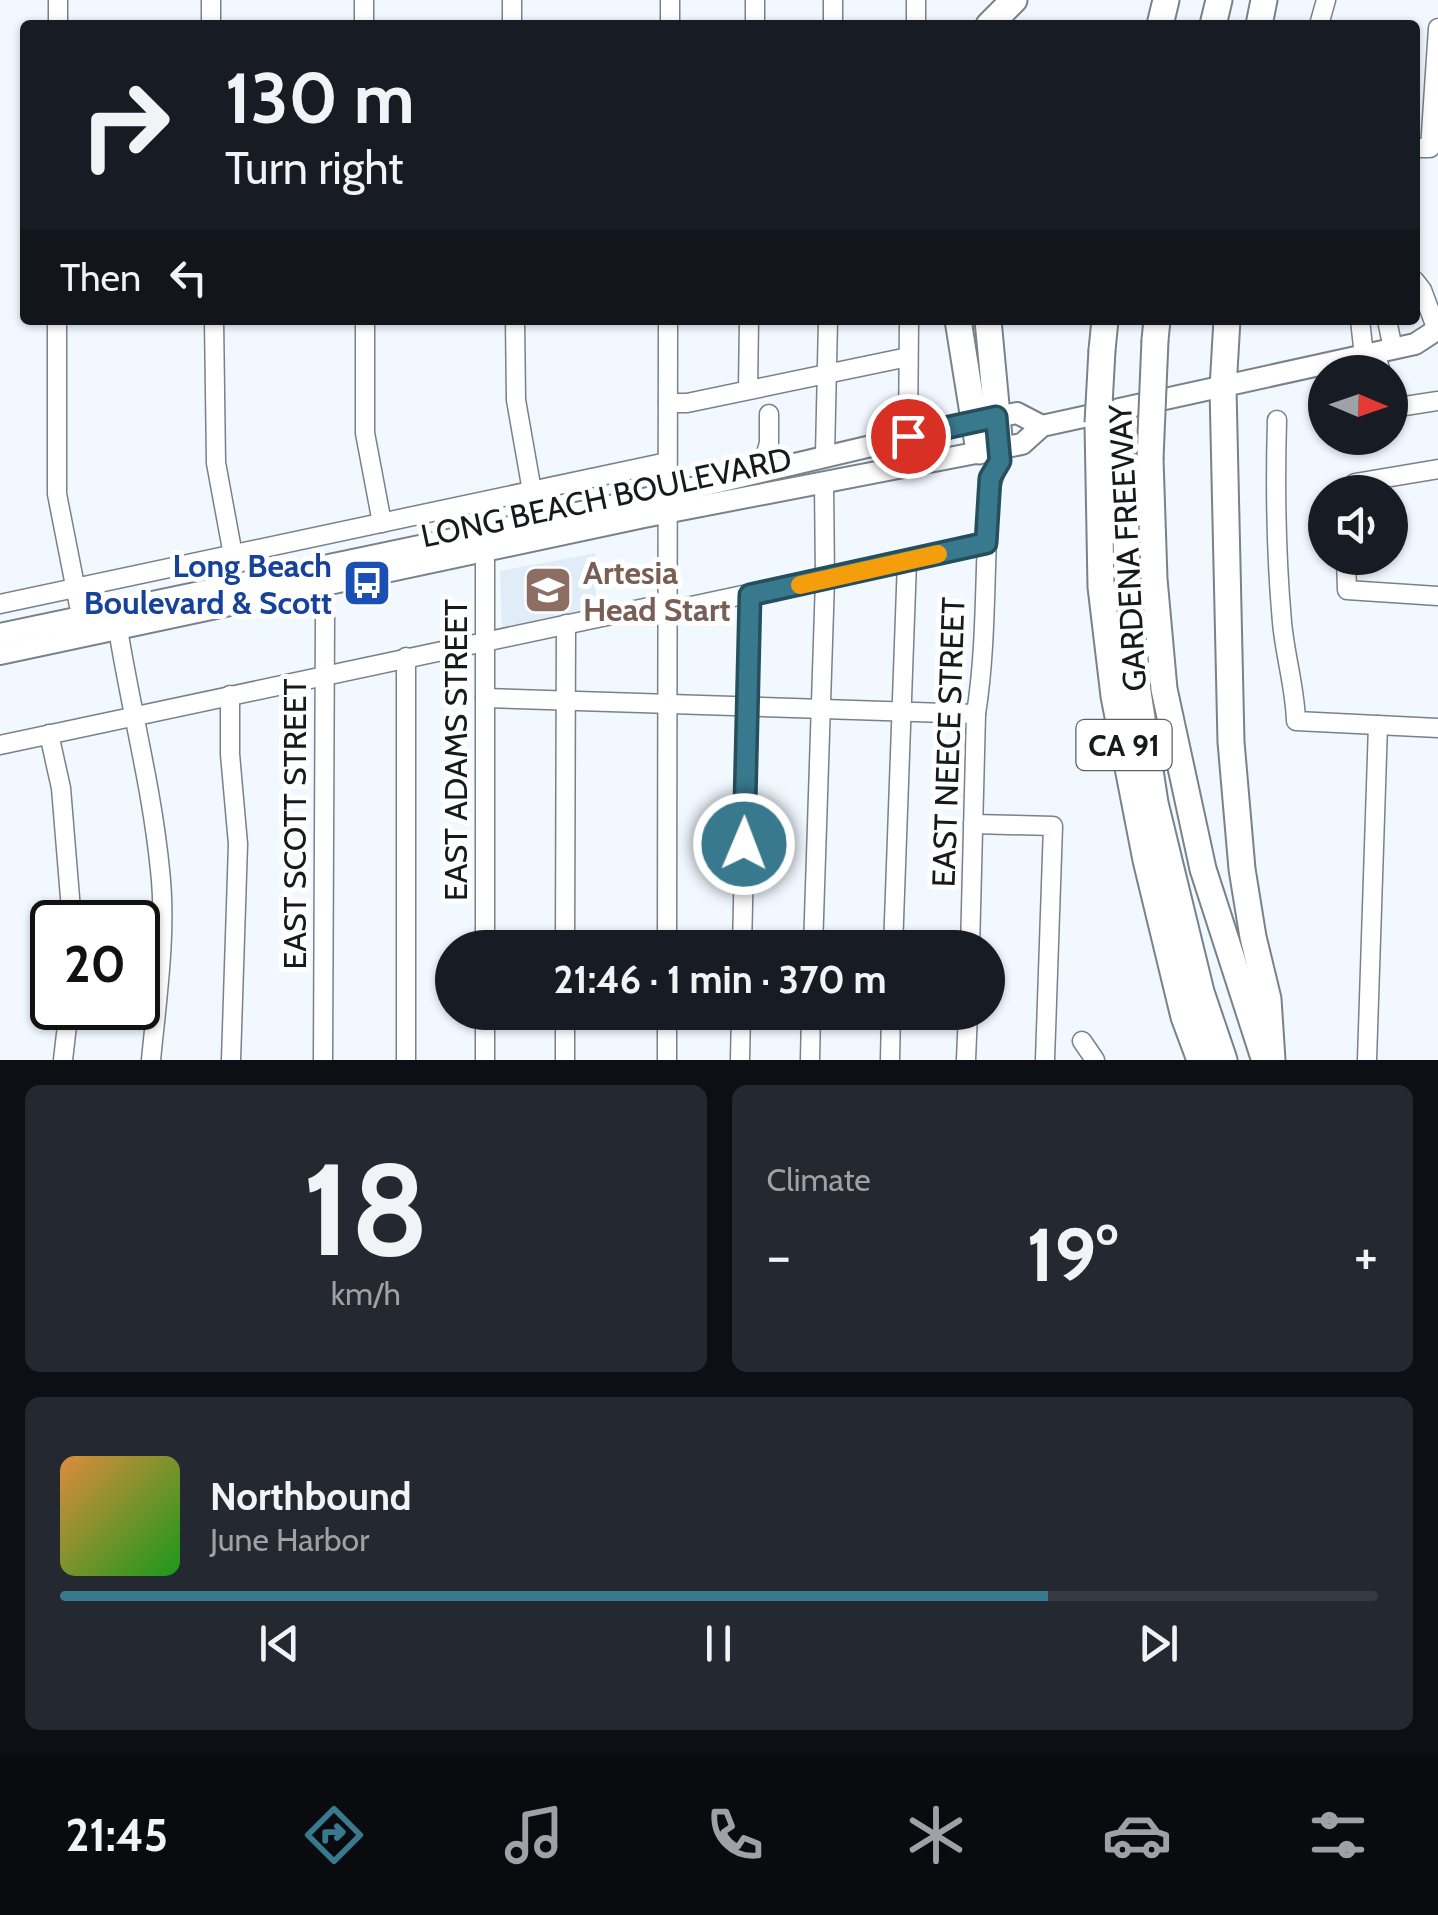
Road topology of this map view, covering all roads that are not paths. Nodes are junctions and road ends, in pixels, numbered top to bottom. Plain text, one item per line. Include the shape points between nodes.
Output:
1 (1014, 0) edge
2 (994, 20) edge
3 (1438, 28) edge
4 (1423, 148) edge
5 (1420, 291) edge
6 (57, 325) edge
7 (214, 325) edge
8 (364, 325) edge
9 (514, 325) edge
10 (668, 325) edge
11 (750, 325) edge
12 (828, 325) edge
13 (910, 325) edge
14 (959, 325) edge
15 (988, 325) edge
16 (1103, 325) edge
17 (1226, 325) edge
18 (1362, 325) edge
19 (1385, 325) edge
20 (1437, 329) edge
21 (1156, 330) edge
22 (1415, 344) junction
23 (1438, 350) edge
24 (1377, 355) edge
25 (1379, 355) edge
26 (1386, 355) edge
27 (908, 357) junction
28 (1308, 372) edge
29 (827, 374) junction
30 (748, 388) junction
31 (1223, 388) junction
32 (1438, 401) edge
33 (668, 403) junction
34 (1408, 406) edge
35 (769, 414) dead end
36 (986, 419) junction
37 (1277, 420) dead end
38 (1098, 423) junction
39 (1042, 426) junction
40 (908, 436) junction
41 (990, 450) junction
42 (824, 455) junction
43 (666, 462) junction
44 (1438, 469) edge
45 (760, 471) junction
46 (1402, 475) edge
47 (824, 482) junction
48 (532, 491) junction
49 (668, 503) junction
50 (382, 523) junction
51 (986, 543) junction
52 (485, 553) junction
53 (233, 555) junction
54 (906, 561) junction
55 (1347, 575) edge
56 (825, 580) junction
57 (76, 588) junction
58 (320, 588) junction
59 (750, 595) junction
60 (1438, 596) edge
61 (0, 604) edge
62 (668, 607) junction
63 (93, 615) junction
64 (566, 624) junction
65 (118, 629) junction
66 (0, 634) edge
67 (485, 640) junction
68 (0, 654) edge
69 (406, 657) junction
70 (324, 675) junction
71 (230, 694) junction
72 (485, 698) junction
73 (564, 700) junction
74 (668, 704) junction
75 (747, 706) junction
76 (821, 708) junction
77 (901, 711) junction
78 (136, 714) junction
79 (976, 714) junction
80 (1378, 725) junction
81 (1438, 728) edge
82 (49, 734) junction
83 (0, 744) edge
84 (1176, 746) junction
85 (973, 824) junction
86 (70, 900) edge
87 (485, 930) edge
88 (565, 930) edge
89 (667, 930) edge
90 (742, 930) edge
91 (815, 930) edge
92 (894, 930) edge
93 (970, 930) edge
94 (1184, 1017) junction
95 (67, 1030) edge
96 (485, 1030) edge
97 (565, 1030) edge
98 (667, 1030) edge
99 (741, 1030) edge
100 (811, 1030) edge
101 (891, 1030) edge
102 (967, 1030) edge
103 (1082, 1040) dead end
104 (64, 1060) edge
105 (151, 1060) edge
106 (231, 1060) edge
107 (323, 1060) edge
108 (406, 1060) edge
109 (485, 1060) edge
110 (565, 1060) edge
111 (666, 1060) edge
112 (740, 1060) edge
113 (810, 1060) edge
114 (890, 1060) edge
115 (966, 1060) edge
116 (1045, 1060) edge
117 (1095, 1060) edge
118 (1183, 1060) edge
119 (1200, 1060) edge
120 (1224, 1060) edge
121 (1234, 1060) edge
122 (1268, 1060) edge
123 (1367, 1060) edge

1 - 2 highway
3 - 4 street
5 - 20 street
6 - 57 street via 57,494
7 - 53 street via 216,463
8 - 50 street via 365,433
9 - 48 street via 516,400
10 - 33 street
11 - 30 street
12 - 29 street
13 - 27 street
14 - 36 highway
15 - 36 highway
16 - 38 highway, GARDENA FREEWAY / CA 91, bridge
17 - 31 highway
18 - 24 street
19 - 25 street
20 - 22 main road, LONG BEACH BOULEVARD
21 - 84 highway, GARDENA FREEWAY / CA 91, bridge via 1154,579
22 - 23 main road, LONG BEACH BOULEVARD
22 - 26 main road, LONG BEACH BOULEVARD
27 - 29 street
27 - 40 street
28 - 31 main road, LONG BEACH BOULEVARD
29 - 30 street
29 - 42 street
30 - 33 street
31 - 39 main road, LONG BEACH BOULEVARD
31 - 122 highway via 1231,742 1242,869 1268,1000
32 - 34 street
33 - 43 street
35 - 45 street
36 - 39 main road, LONG BEACH BOULEVARD via 1017,414
36 - 40 main road, LONG BEACH BOULEVARD
36 - 41 highway
37 - 80 street via 1282,623 1296,722
38 - 94 highway, GARDENA FREEWAY / CA 91 via 1101,587 1114,696
38 - 120 highway via 1124,462 1127,574 1155,804
39 - 41 main road, LONG BEACH BOULEVARD via 1022,444
40 - 42 main road, LONG BEACH BOULEVARD
41 - 47 main road, LONG BEACH BOULEVARD
41 - 51 street, EAST NEECE STREET via 1000,461 990,478
42 - 45 main road, LONG BEACH BOULEVARD
43 - 48 street
43 - 49 street
44 - 46 street
45 - 49 main road, LONG BEACH BOULEVARD
47 - 49 main road, LONG BEACH BOULEVARD
47 - 56 street
48 - 50 street
49 - 52 main road, LONG BEACH BOULEVARD
49 - 62 street
49 - 63 main road, LONG BEACH BOULEVARD
50 - 53 street
51 - 54 street
51 - 79 street, EAST NEECE STREET
52 - 58 main road, LONG BEACH BOULEVARD
52 - 67 street, EAST ADAMS STREET
53 - 57 street
54 - 56 street
54 - 77 street
55 - 60 street via 1348,590
56 - 59 street
56 - 76 street
57 - 61 street
57 - 63 street via 79,606
58 - 65 main road, LONG BEACH BOULEVARD
58 - 70 street, EAST SCOTT STREET
59 - 62 street
59 - 75 street
62 - 64 street
62 - 74 street
63 - 65 street
63 - 66 main road, LONG BEACH BOULEVARD
64 - 67 street
64 - 73 street
65 - 68 main road, LONG BEACH BOULEVARD
65 - 78 street
67 - 69 street
67 - 72 street, EAST ADAMS STREET
69 - 70 street
69 - 108 street
70 - 71 street
70 - 107 street, EAST SCOTT STREET
71 - 78 street
71 - 106 street via 238,844
72 - 73 street
72 - 87 street, EAST ADAMS STREET
73 - 74 street
73 - 88 street
74 - 75 street
74 - 89 street
75 - 76 street
75 - 90 street
76 - 77 street
76 - 91 street
77 - 79 street
77 - 92 street
78 - 82 street
78 - 105 street via 161,874
79 - 85 street, EAST NEECE STREET
80 - 81 street
80 - 123 street
82 - 83 street
82 - 86 street via 61,788
84 - 121 highway via 1162,788 1197,947
84 - 122 highway, GARDENA FREEWAY / CA 91 via 1203,869
85 - 93 street, EAST NEECE STREET
85 - 116 street via 1053,826
94 - 118 highway
94 - 119 highway, GARDENA FREEWAY / CA 91
95 - 104 street
96 - 109 street
97 - 110 street
98 - 111 street
99 - 112 street
100 - 113 street
101 - 114 street
102 - 115 street
103 - 117 street

